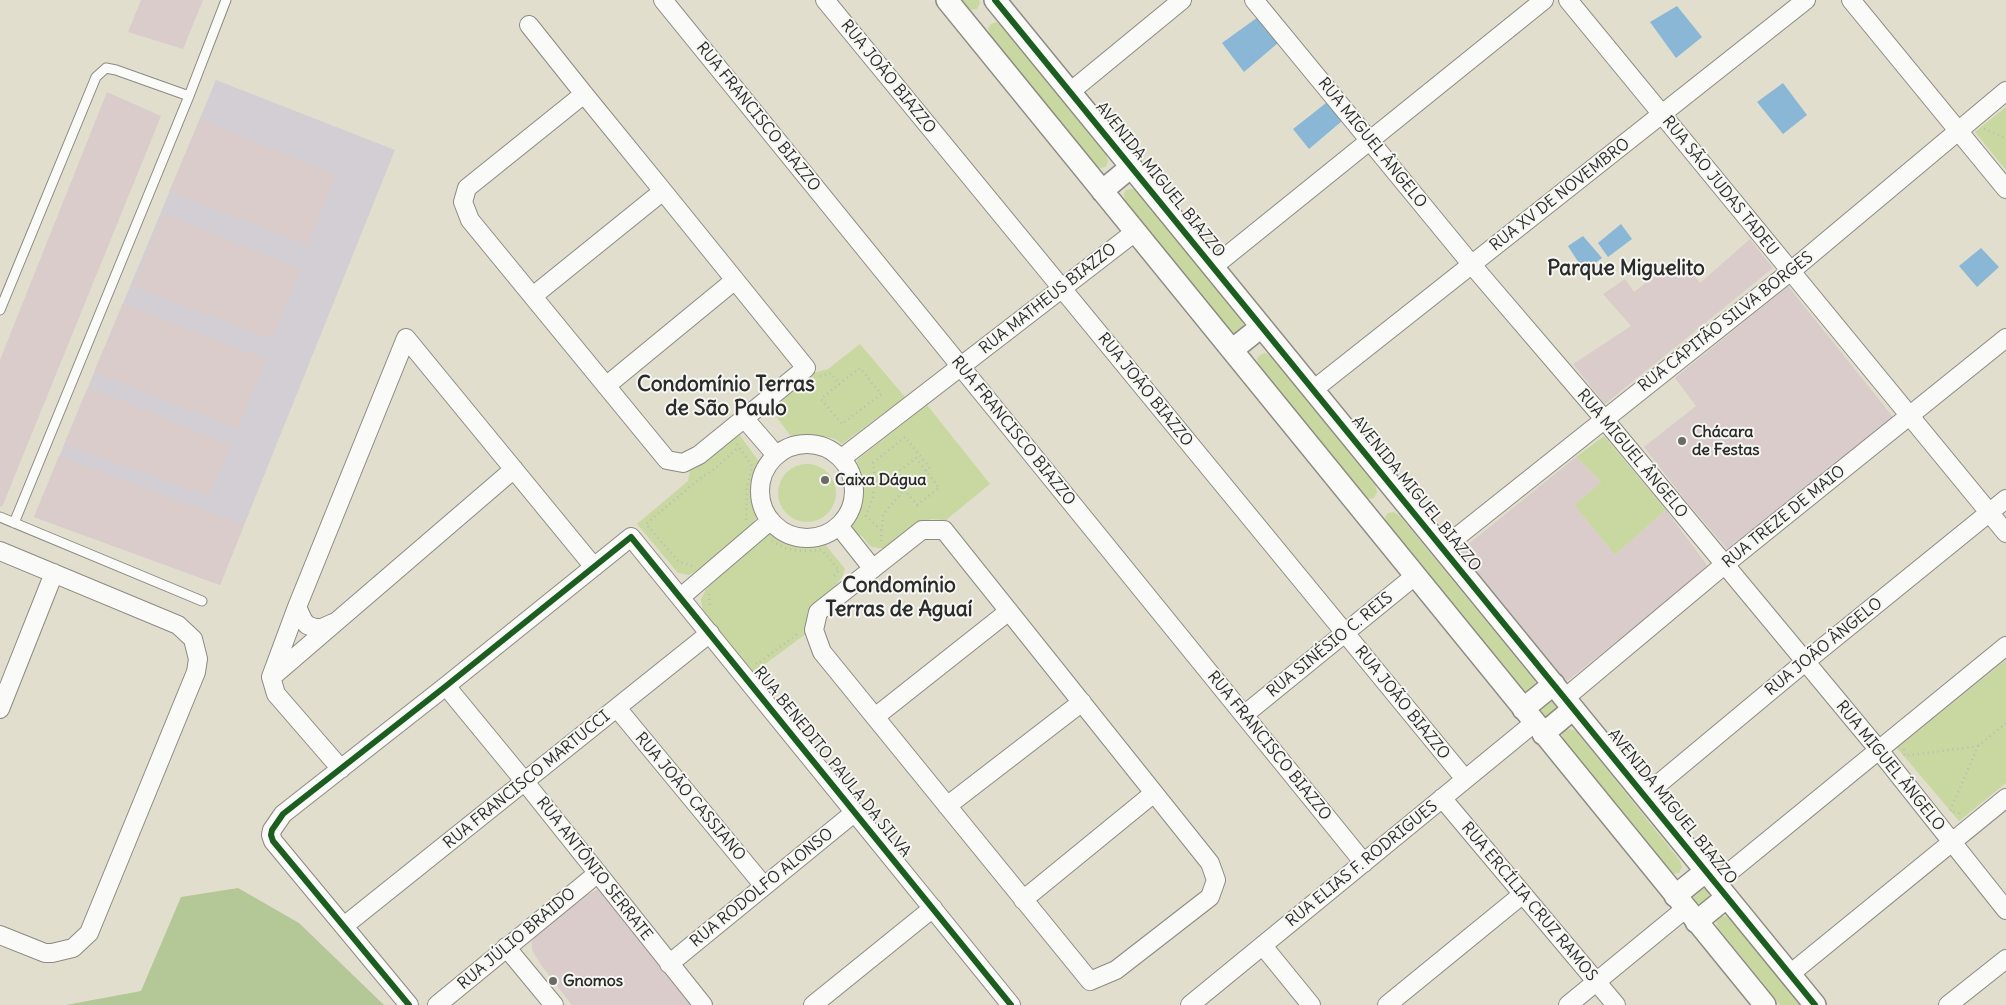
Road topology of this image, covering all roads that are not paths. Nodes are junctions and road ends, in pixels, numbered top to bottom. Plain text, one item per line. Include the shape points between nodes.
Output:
1 (226, 0) edge
2 (663, 0) edge
3 (825, 0) edge
4 (947, 0) edge
5 (995, 0) edge
6 (1182, 0) edge
7 (1254, 0) edge
8 (1544, 0) edge
9 (1568, 0) edge
10 (1806, 0) edge
11 (1850, 0) edge
12 (528, 25) dead end
13 (1070, 92) junction
14 (2006, 92) edge
15 (584, 94) junction
16 (189, 96) junction
17 (1662, 114) junction
18 (1964, 127) junction
19 (1370, 141) junction
20 (1131, 167) junction
21 (2006, 189) edge
22 (663, 191) junction
23 (1102, 191) junction
24 (1135, 232) junction
25 (1472, 265) junction
26 (1213, 268) junction
27 (1791, 272) junction
28 (735, 280) junction
29 (1062, 288) junction
30 (533, 296) junction
31 (0, 310) edge
32 (1261, 327) junction
33 (2006, 338) edge
34 (1232, 350) junction
35 (961, 366) junction
36 (606, 386) junction
37 (1314, 390) junction
38 (1908, 415) junction
39 (744, 418) junction
40 (1604, 419) junction
41 (776, 455) junction
42 (842, 458) junction
43 (514, 469) junction
44 (2006, 499) edge
45 (1989, 513) junction
46 (0, 517) edge
47 (770, 521) junction
48 (14, 523) junction
49 (839, 526) junction
50 (2006, 533) edge
51 (1443, 548) junction
52 (0, 551) edge
53 (1724, 565) junction
54 (594, 567) junction
55 (873, 569) junction
56 (54, 573) junction
57 (1416, 575) junction
58 (681, 596) junction
59 (202, 601) dead end
60 (297, 607) junction
61 (1009, 611) junction
62 (338, 621) junction
63 (710, 633) junction
64 (1345, 633) junction
65 (2006, 646) edge
66 (1805, 662) junction
67 (271, 677) junction
68 (446, 686) junction
69 (1564, 697) junction
70 (1082, 702) junction
71 (616, 708) junction
72 (0, 709) edge
73 (1244, 716) junction
74 (875, 717) junction
75 (1533, 722) junction
76 (1878, 750) junction
77 (341, 769) junction
78 (1465, 780) junction
79 (525, 782) junction
80 (1154, 793) junction
81 (1644, 796) junction
82 (1442, 798) junction
83 (2006, 798) edge
84 (948, 806) junction
85 (855, 812) junction
86 (1952, 843) junction
87 (1364, 863) junction
88 (598, 873) junction
89 (1716, 884) junction
90 (764, 886) junction
91 (1523, 894) junction
92 (1023, 900) junction
93 (933, 908) junction
94 (1685, 909) junction
95 (2006, 910) edge
96 (344, 926) junction
97 (0, 935) edge
98 (1263, 946) junction
99 (506, 947) junction
100 (2006, 958) edge
101 (669, 964) junction
102 (1790, 974) junction
103 (1596, 982) junction
104 (1006, 1003) edge
105 (409, 1005) edge
106 (437, 1005) edge
107 (554, 1005) edge
108 (703, 1005) edge
109 (814, 1005) edge
110 (1190, 1005) edge
111 (1311, 1005) edge
112 (1387, 1005) edge
113 (1568, 1005) edge
114 (1616, 1005) edge
115 (1765, 1005) edge
116 (1815, 1005) edge
117 (1948, 1005) edge

1 - 16 lane
2 - 35 street, RUA FRANCISCO BIAZZO
3 - 29 street, RUA JOÃO BIAZZO
4 - 23 street
5 - 13 street, AVENIDA MIGUEL BIAZZO
6 - 13 street
7 - 19 street, RUA MIGUEL ÂNGELO
8 - 19 street
9 - 17 street, RUA SÃO JUDAS TADEU
10 - 17 street, RUA XV DE NOVEMBRO
11 - 18 street
12 - 15 street
13 - 20 street, AVENIDA MIGUEL BIAZZO
14 - 18 street, RUA CAPITÃO SILVA BORGES
15 - 22 street
15 - 30 street via 467,188 464,202 470,220
16 - 31 lane via 116,70 106,68 96,77
16 - 48 lane
17 - 25 street, RUA XV DE NOVEMBRO
17 - 27 street, RUA SÃO JUDAS TADEU
18 - 21 street
18 - 27 street, RUA CAPITÃO SILVA BORGES
19 - 25 street, RUA MIGUEL ÂNGELO
19 - 26 street
20 - 23 street
20 - 26 street, AVENIDA MIGUEL BIAZZO
22 - 28 street
22 - 30 street
23 - 24 street
24 - 29 street, RUA MATHEUS BIAZZO
24 - 34 street
25 - 37 street, RUA XV DE NOVEMBRO
25 - 40 street, RUA MIGUEL ÂNGELO
26 - 32 street, AVENIDA MIGUEL BIAZZO
27 - 38 street, RUA SÃO JUDAS TADEU
27 - 40 street, RUA CAPITÃO SILVA BORGES
28 - 36 street
28 - 39 street via 806,368
29 - 35 street, RUA MATHEUS BIAZZO
29 - 64 street, RUA JOÃO BIAZZO
30 - 36 street
32 - 34 street
32 - 37 street, AVENIDA MIGUEL BIAZZO
33 - 38 street, RUA TREZE DE MAIO
34 - 57 street
35 - 42 street, RUA MATHEUS BIAZZO
35 - 73 street, RUA FRANCISCO BIAZZO
36 - 39 street via 667,460 683,462 699,455
37 - 51 street, AVENIDA MIGUEL BIAZZO
38 - 45 street, RUA SÃO JUDAS TADEU
38 - 53 street, RUA TREZE DE MAIO
39 - 41 street
40 - 51 street, RUA CAPITÃO SILVA BORGES
40 - 53 street, RUA MIGUEL ÂNGELO
41 - 42 street via 792,446 810,443 827,448
41 - 47 street via 765,469 760,487 761,505
42 - 49 street via 852,474 855,493 850,511
43 - 54 street
43 - 60 street via 406,338
43 - 62 street
44 - 45 street, RUA JOÃO ÂNGELO
45 - 50 street, RUA SÃO JUDAS TADEU
45 - 66 street, RUA JOÃO ÂNGELO
46 - 48 lane
47 - 49 street via 785,533 803,538 822,536
47 - 58 street
48 - 59 lane
49 - 55 street
51 - 69 street, AVENIDA MIGUEL BIAZZO
52 - 56 street
53 - 66 street, RUA MIGUEL ÂNGELO
53 - 69 street, RUA TREZE DE MAIO
54 - 58 street, RUA BENEDITO PAULA DA SILVA via 631,537
54 - 68 street
55 - 61 street via 922,530 944,530
55 - 74 street via 818,612 814,630 822,652
56 - 72 street
56 - 97 street via 178,625 196,645 198,665 89,933 73,948 52,953
57 - 64 street, RUA SINÉSIO C. REIS
57 - 75 street
58 - 63 street, RUA BENEDITO PAULA DA SILVA
60 - 62 street via 307,625 315,628
60 - 67 street
61 - 70 street
61 - 74 street
62 - 67 street
63 - 71 street, RUA FRANCISCO MARTUCCI
63 - 85 street, RUA BENEDITO PAULA DA SILVA
64 - 73 street, RUA SINÉSIO C. REIS
64 - 78 street, RUA JOÃO BIAZZO
65 - 76 street
66 - 76 street, RUA MIGUEL ÂNGELO
66 - 81 street, RUA JOÃO ÂNGELO
67 - 77 street via 276,694
68 - 77 street
68 - 79 street, RUA ANTÔNIO SERRATE
69 - 75 street
69 - 75 street
69 - 81 street, AVENIDA MIGUEL BIAZZO
70 - 80 street
70 - 84 street
71 - 79 street, RUA FRANCISCO MARTUCCI
71 - 90 street, RUA JOÃO CASSIANO
73 - 87 street, RUA FRANCISCO BIAZZO
74 - 84 street
75 - 78 street, RUA ELIAS F. RODRIGUES
75 - 94 street
76 - 86 street, RUA MIGUEL ÂNGELO
76 - 89 street
77 - 96 street via 283,814 271,835
78 - 82 street, RUA ELIAS F. RODRIGUES
79 - 88 street, RUA ANTÔNIO SERRATE
79 - 96 street, RUA FRANCISCO MARTUCCI
80 - 92 street
80 - 92 street via 1210,863 1216,880 1210,897 1116,970 1090,981
81 - 89 street, AVENIDA MIGUEL BIAZZO
82 - 87 street, RUA ELIAS F. RODRIGUES
82 - 91 street, RUA ERCÍLIA CRUZ RAMOS
83 - 86 street
84 - 92 street
85 - 90 street, RUA RODOLFO ALONSO
85 - 93 street, RUA BENEDITO PAULA DA SILVA
86 - 95 street, RUA MIGUEL ÂNGELO
86 - 102 street
87 - 98 street, RUA ELIAS F. RODRIGUES
88 - 99 street, RUA JÚLIO BRAIDO
88 - 101 street, RUA ANTÔNIO SERRATE
89 - 94 street
89 - 94 street
89 - 102 street, AVENIDA MIGUEL BIAZZO
90 - 101 street, RUA RODOLFO ALONSO
91 - 103 street, RUA ERCÍLIA CRUZ RAMOS
91 - 112 street
93 - 104 street, RUA BENEDITO PAULA DA SILVA
93 - 109 street
94 - 103 street
94 - 115 street
96 - 105 street
98 - 110 street, RUA ELIAS F. RODRIGUES
98 - 111 street
99 - 106 street, RUA JÚLIO BRAIDO
99 - 107 street
100 - 117 street
101 - 108 street, RUA ANTÔNIO SERRATE
102 - 116 street, AVENIDA MIGUEL BIAZZO
103 - 113 street
103 - 114 street, RUA ERCÍLIA CRUZ RAMOS

